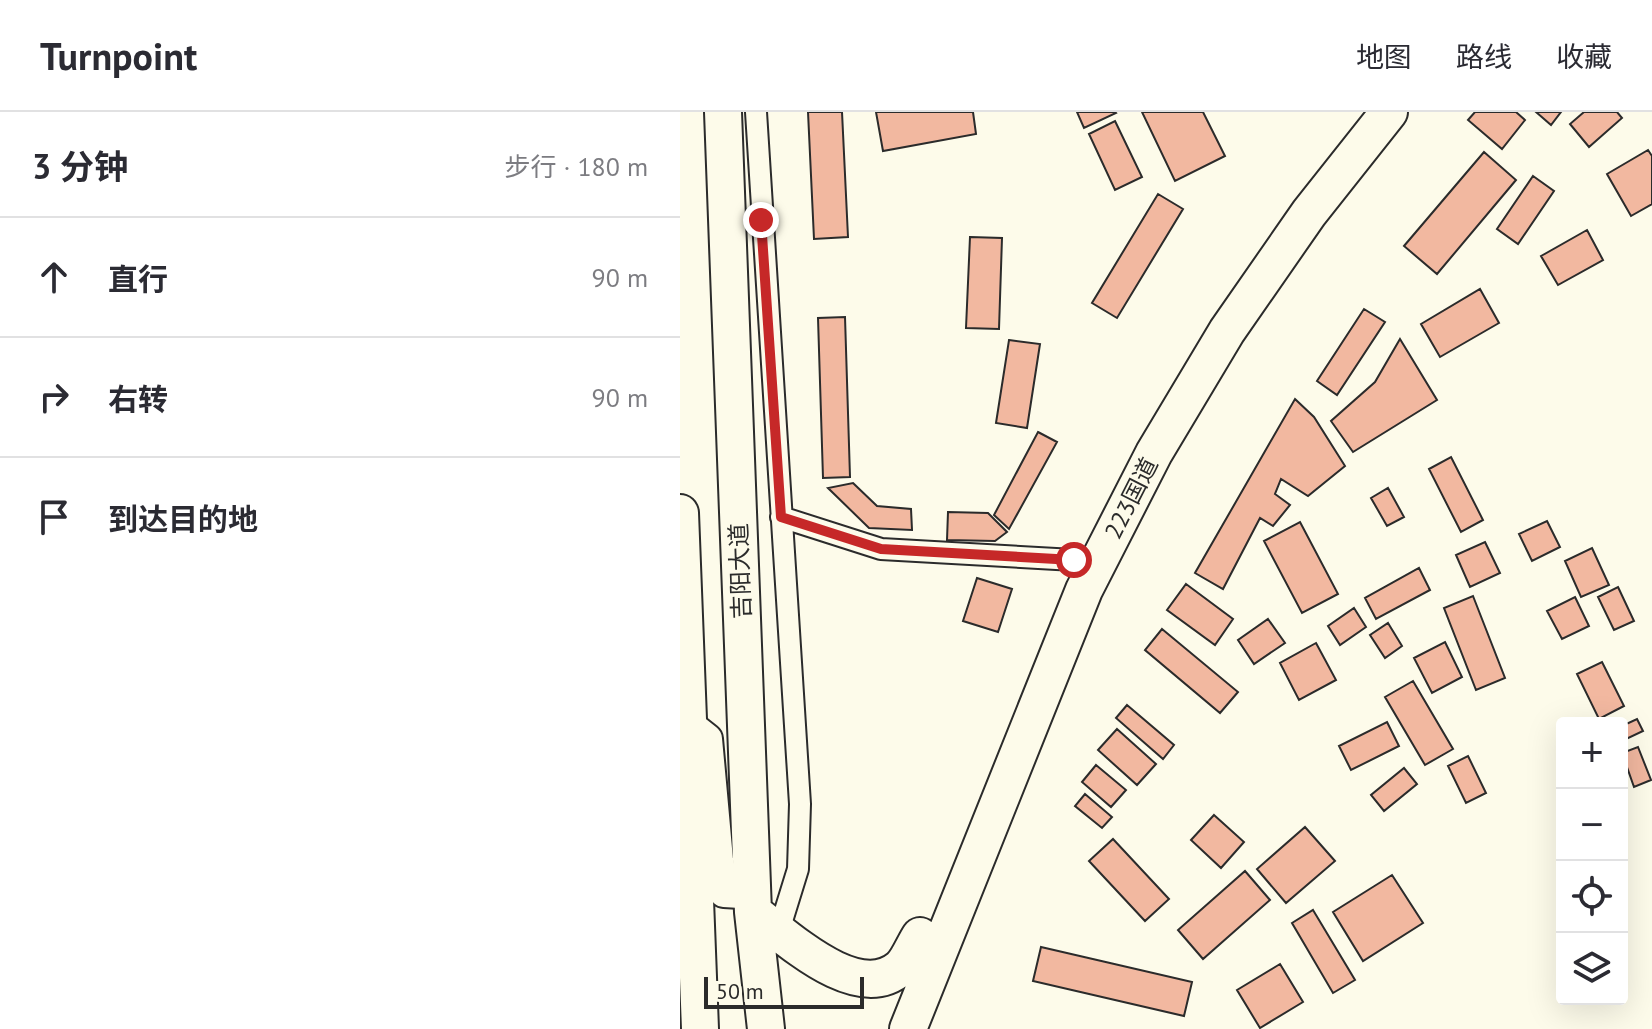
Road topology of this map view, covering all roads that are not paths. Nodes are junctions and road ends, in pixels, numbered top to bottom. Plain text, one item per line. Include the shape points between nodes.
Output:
1 (723, 112) edge
2 (756, 112) edge
3 (1359, 112) edge
4 (1389, 112) edge
5 (680, 513) edge
6 (781, 517) junction
7 (1074, 560) junction
8 (688, 724) junction
9 (686, 800) edge
10 (761, 908) junction
11 (920, 936) junction
12 (700, 1029) edge
13 (766, 1029) edge
14 (883, 1029) edge
15 (908, 1029) edge

1 - 10 highway, 吉阳大道
2 - 6 street
3 - 7 highway, 223国道 via 1245,264 1164,388
4 - 15 highway, 223国道 via 1309,213 1236,318 1154,453 1078,604
5 - 8 highway
6 - 7 street via 881,549
6 - 10 street via 800,804 798,869
7 - 11 highway, 223国道
8 - 9 highway
8 - 10 main road via 707,739 724,892 741,893
9 - 12 highway
10 - 11 highway via 843,976 880,978 901,967
10 - 13 highway, 吉阳大道
11 - 14 highway

